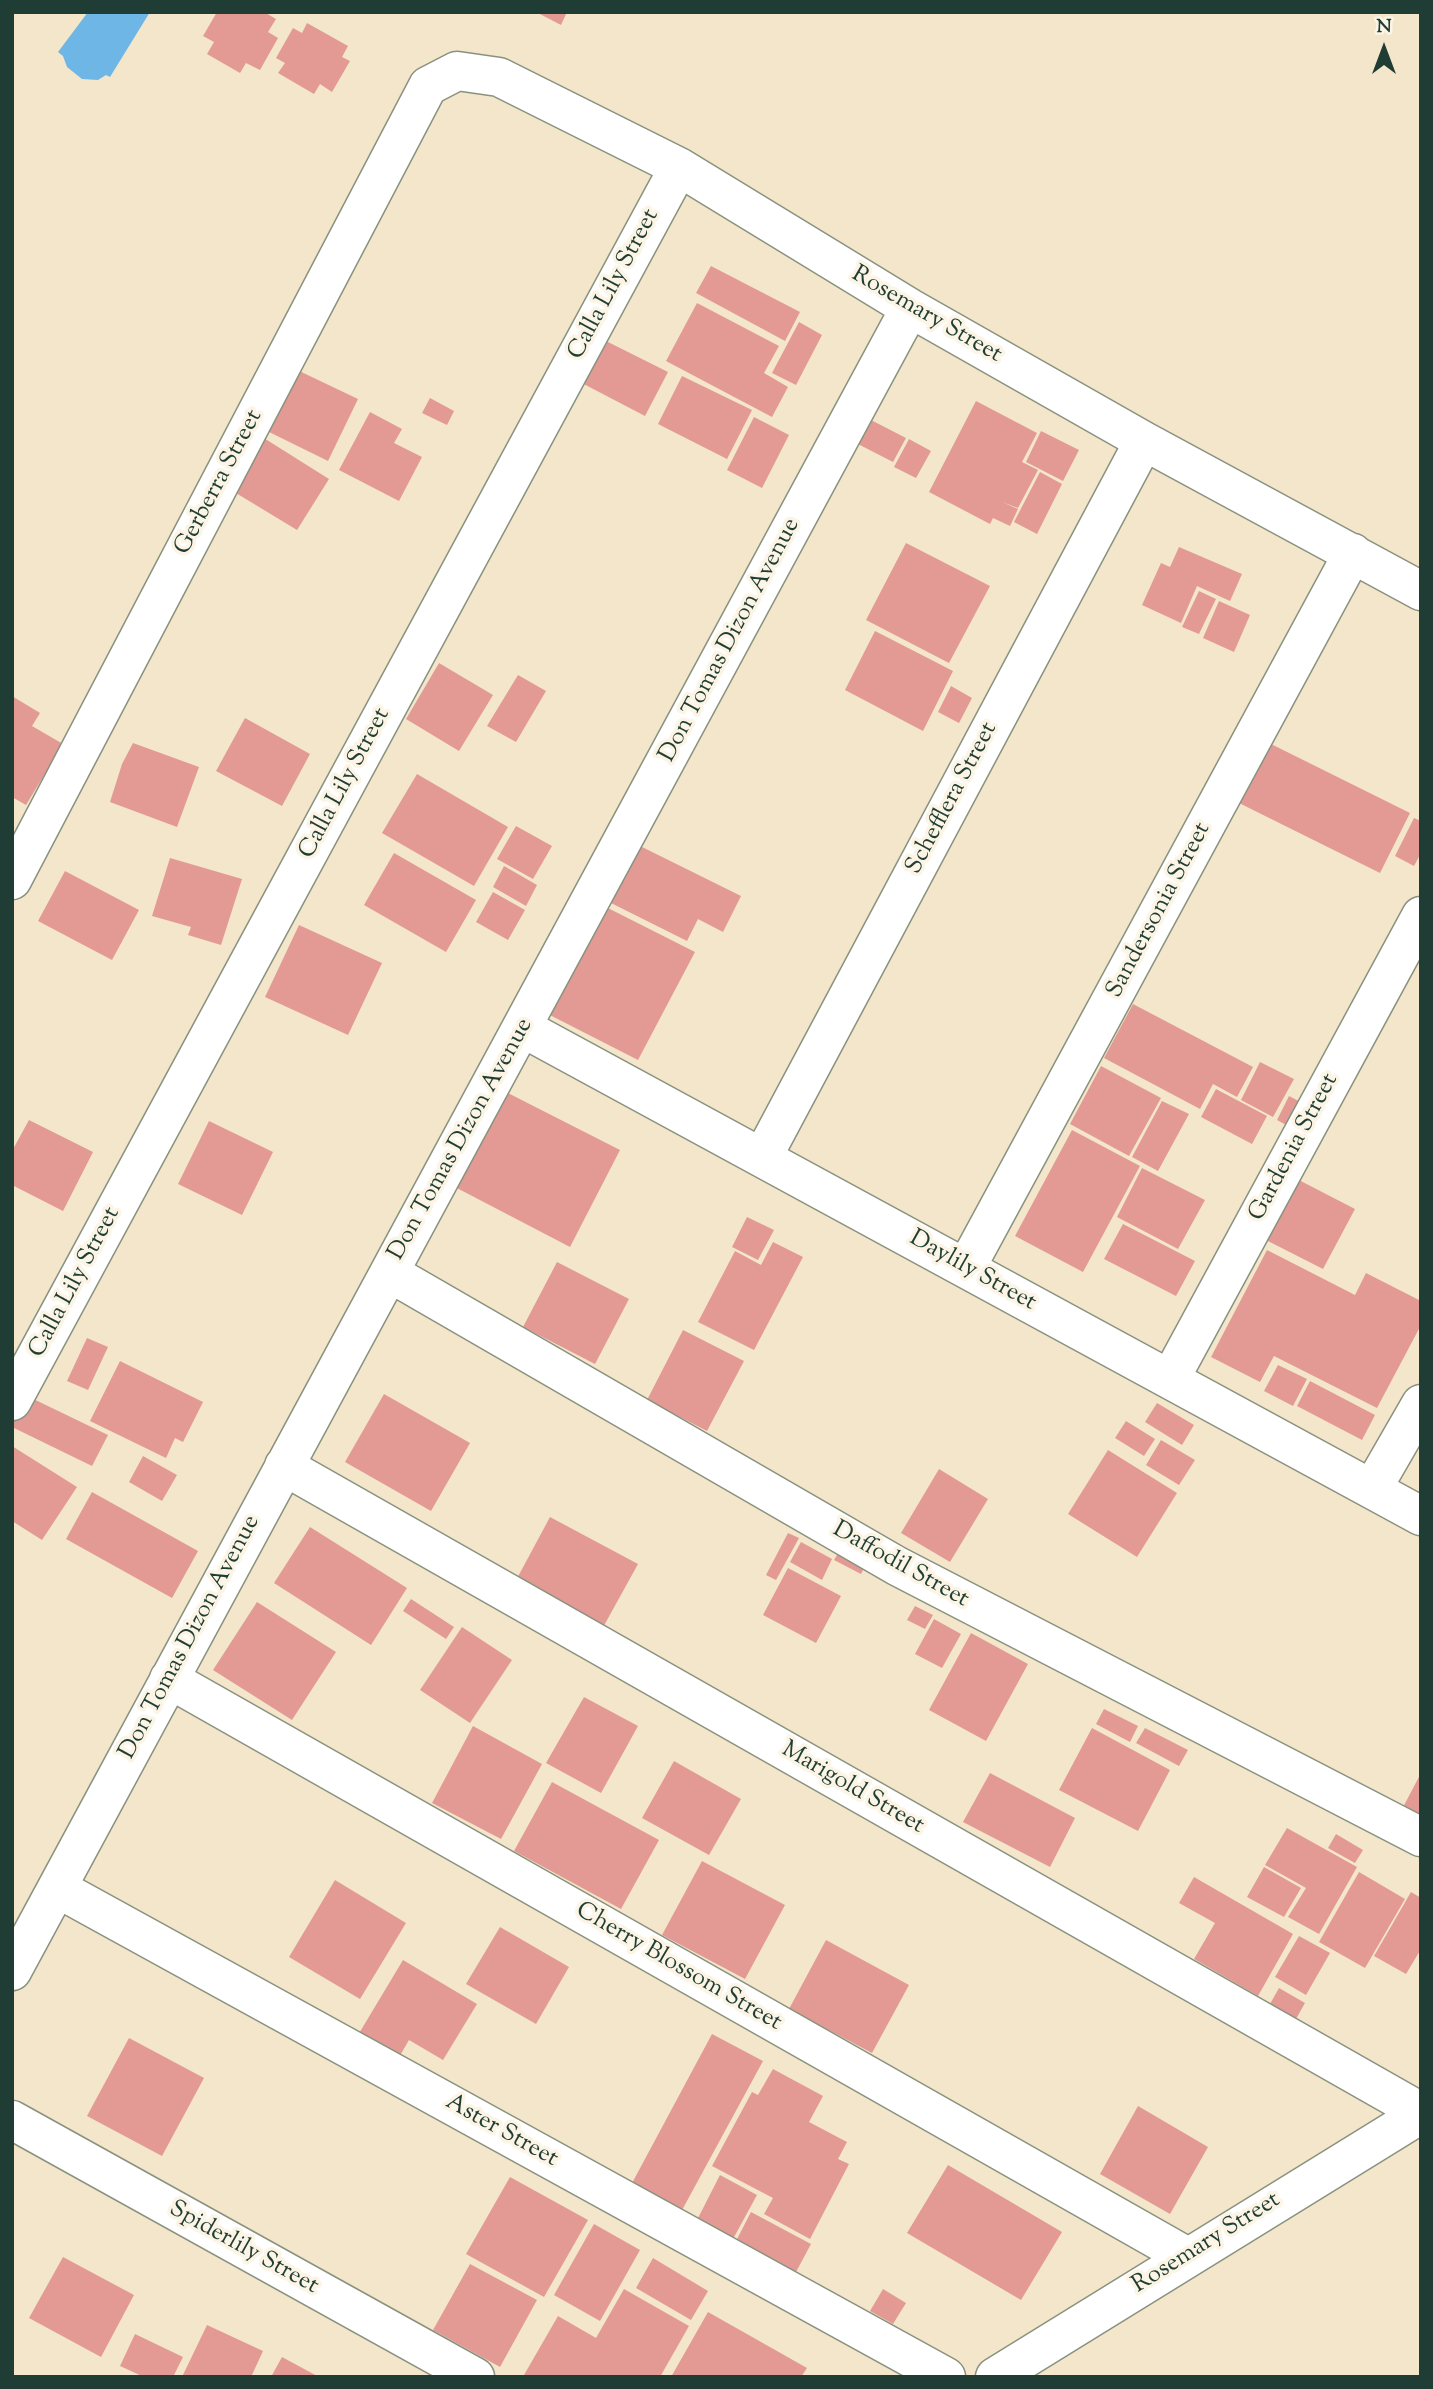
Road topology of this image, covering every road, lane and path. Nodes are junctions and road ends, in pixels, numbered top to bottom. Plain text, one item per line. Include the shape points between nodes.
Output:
1 (428, 86) joint
2 (679, 167) junction
3 (910, 308) junction
4 (1144, 441) junction
5 (1353, 553) junction
6 (1421, 591) edge
7 (12, 880) edge
8 (1421, 916) edge
9 (523, 1028) junction
10 (762, 1158) junction
11 (966, 1268) junction
12 (390, 1273) junction
13 (1170, 1380) junction
14 (12, 1401) edge
15 (1421, 1404) edge
16 (284, 1466) junction
17 (1372, 1489) junction
18 (1421, 1516) edge
19 (169, 1679) junction
20 (1421, 1837) edge
21 (57, 1888) junction
22 (12, 1971) edge
23 (1421, 2113) edge
24 (12, 2120) edge
25 (1186, 2256) junction
26 (475, 2377) edge
27 (946, 2377) edge
28 (995, 2377) edge

1 - 2 street, Rosemary Street via 457,71 499,78
1 - 7 street, Gerberra Street
2 - 3 street, Rosemary Street
2 - 14 street, Calla Lily Street
3 - 4 street, Rosemary Street
3 - 9 street, Don Tomas Dizon Avenue
4 - 5 street, Rosemary Street
4 - 10 street, Schefflera Street
5 - 6 street, Rosemary Street
5 - 11 street, Sandersonia Street
8 - 13 street, Gardenia Street
9 - 10 street, Daylily Street
9 - 12 street, Don Tomas Dizon Avenue
10 - 11 street, Daylily Street
11 - 13 street, Daylily Street
12 - 16 street, Don Tomas Dizon Avenue
12 - 20 street, Daffodil Street via 897,1566
13 - 17 street, Daylily Street
15 - 17 street
16 - 19 street, Don Tomas Dizon Avenue
16 - 23 street, Marigold Street
17 - 18 street, Daylily Street
19 - 21 street, Don Tomas Dizon Avenue
19 - 25 street, Cherry Blossom Street
21 - 22 street, Don Tomas Dizon Avenue
21 - 27 street, Aster Street
23 - 25 street, Rosemary Street
24 - 26 street, Spiderlily Street
25 - 28 street, Rosemary Street

